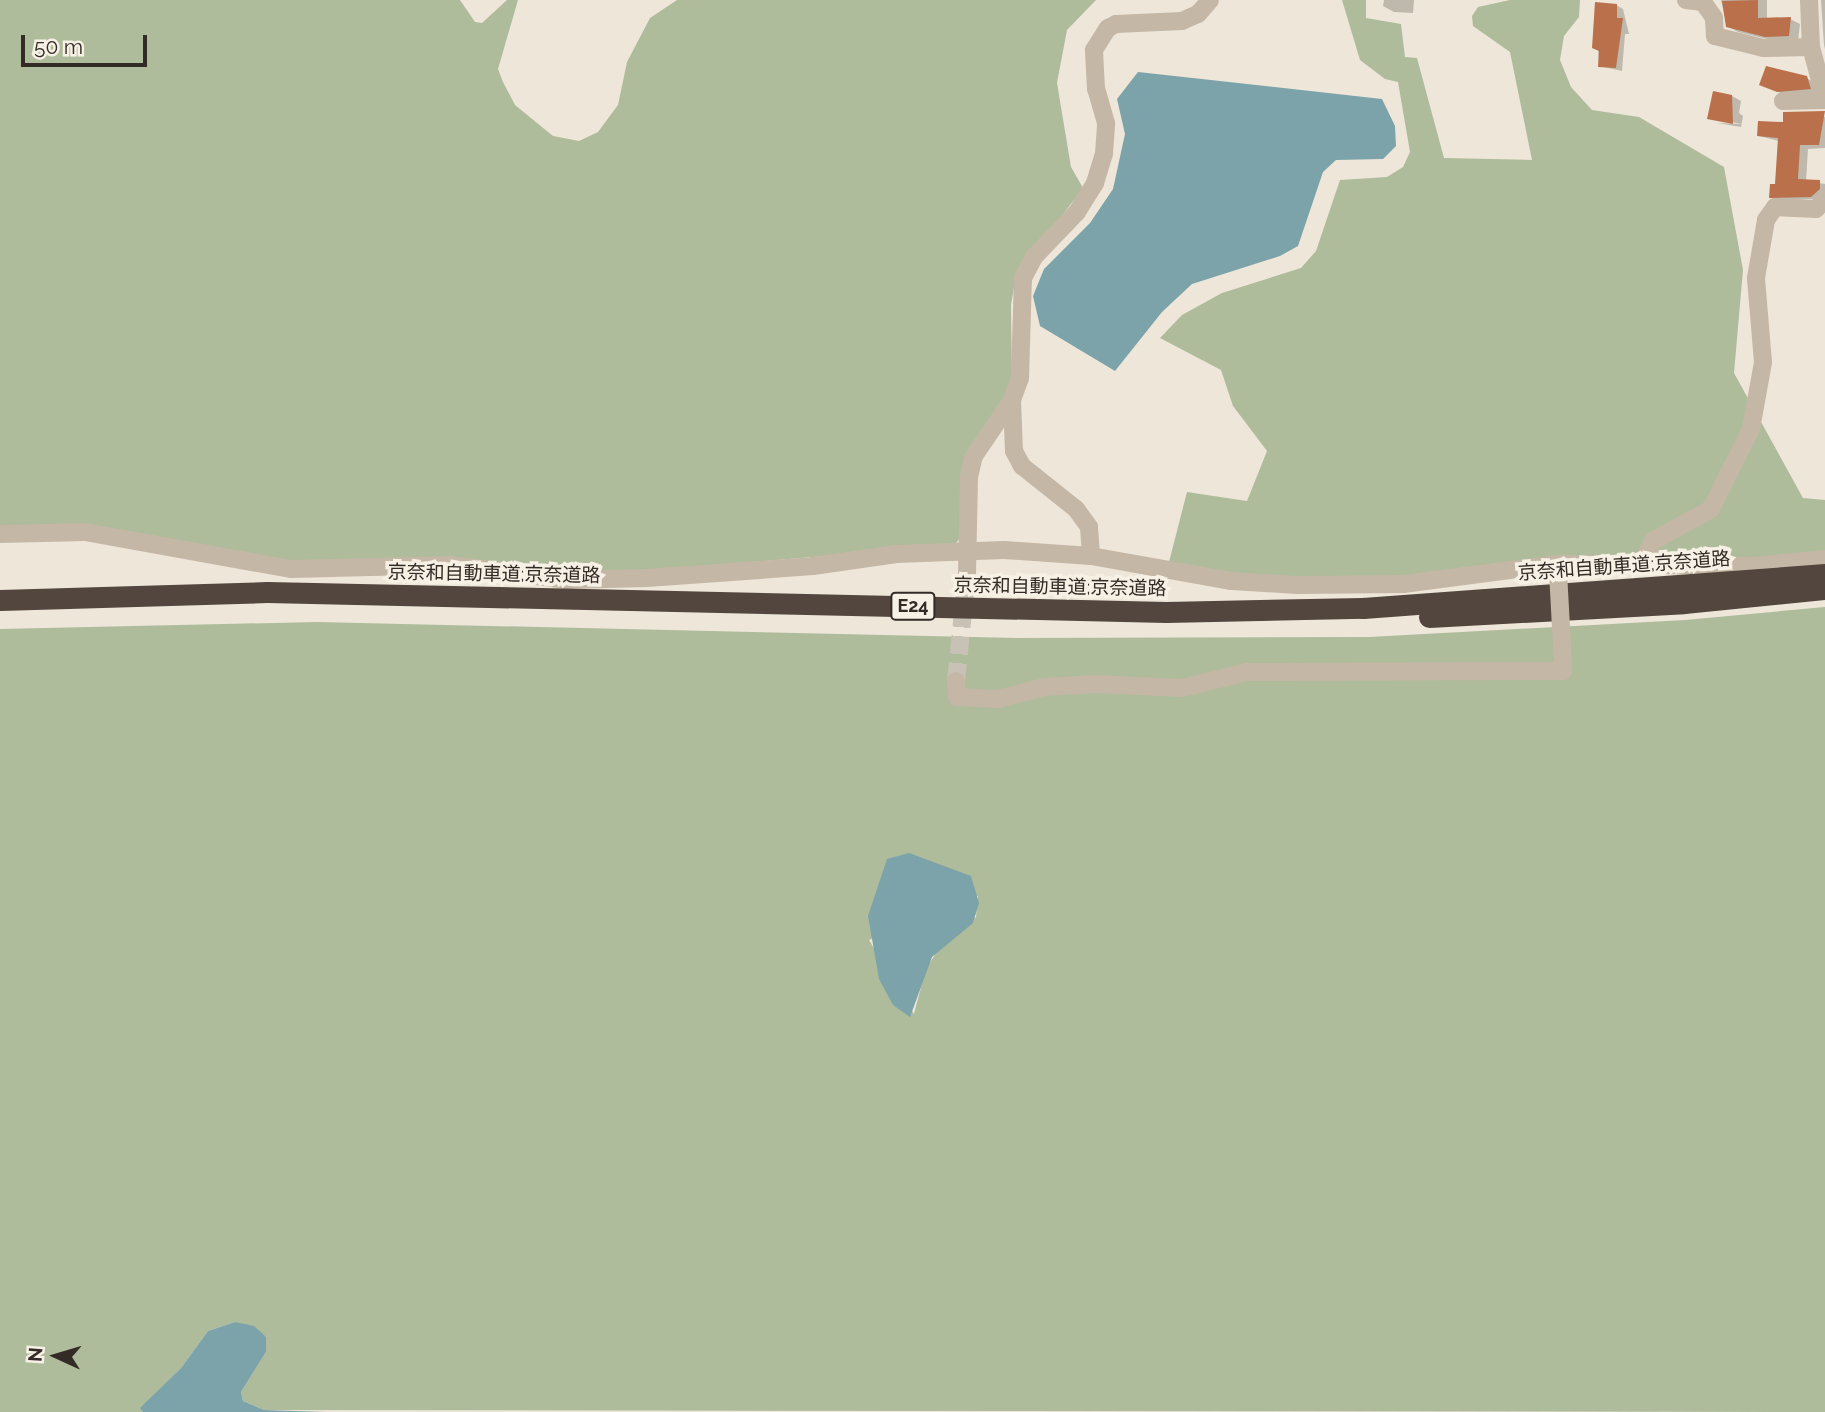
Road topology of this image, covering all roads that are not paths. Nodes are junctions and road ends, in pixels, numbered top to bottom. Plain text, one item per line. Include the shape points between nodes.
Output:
1 (1210, 0) edge
2 (1686, 0) edge
3 (1809, 0) edge
4 (1816, 50) edge
5 (1825, 99) edge
6 (1783, 102) dead end
7 (1825, 199) edge
8 (1012, 400) junction
9 (0, 534) edge
10 (967, 552) junction
11 (1091, 556) junction
12 (1825, 559) edge
13 (1642, 563) junction
14 (1558, 568) junction
15 (967, 573) tunnel mouth
16 (1825, 575) edge
17 (1825, 589) edge
18 (0, 600) edge
19 (0, 612) edge
20 (956, 681) dead end

1 - 8 street via 1198,14 1182,21 1116,24 1097,44 1093,65 1107,123 1104,154 1095,183 1077,212 1034,257 1023,278 1019,305 1023,349
2 - 4 street via 1703,2 1714,18 1715,36 1764,48
3 - 4 street
4 - 5 street
5 - 6 street
7 - 13 street via 1816,209 1775,207 1766,220 1756,278 1763,362 1751,429 1711,509 1653,541
8 - 10 street via 974,456
8 - 11 street via 1014,451 1022,466 1076,509 1089,527
9 - 10 street via 85,532 291,569 451,565 568,580 648,578 813,566 896,554
10 - 11 street
10 - 15 street
11 - 14 street via 1232,581 1297,585 1403,583
12 - 13 street via 1754,566
13 - 14 street
14 - 20 street, bridge via 1563,671 1247,672 1182,688 1044,687 998,699 957,697
16 - 18 highway, 京奈和自動車道;京奈道路 / E24 via 1363,608 1166,612 267,592
17 - 19 highway, 京奈和自動車道;京奈道路 / E24 via 1684,603 1368,619 1017,621 317,604

